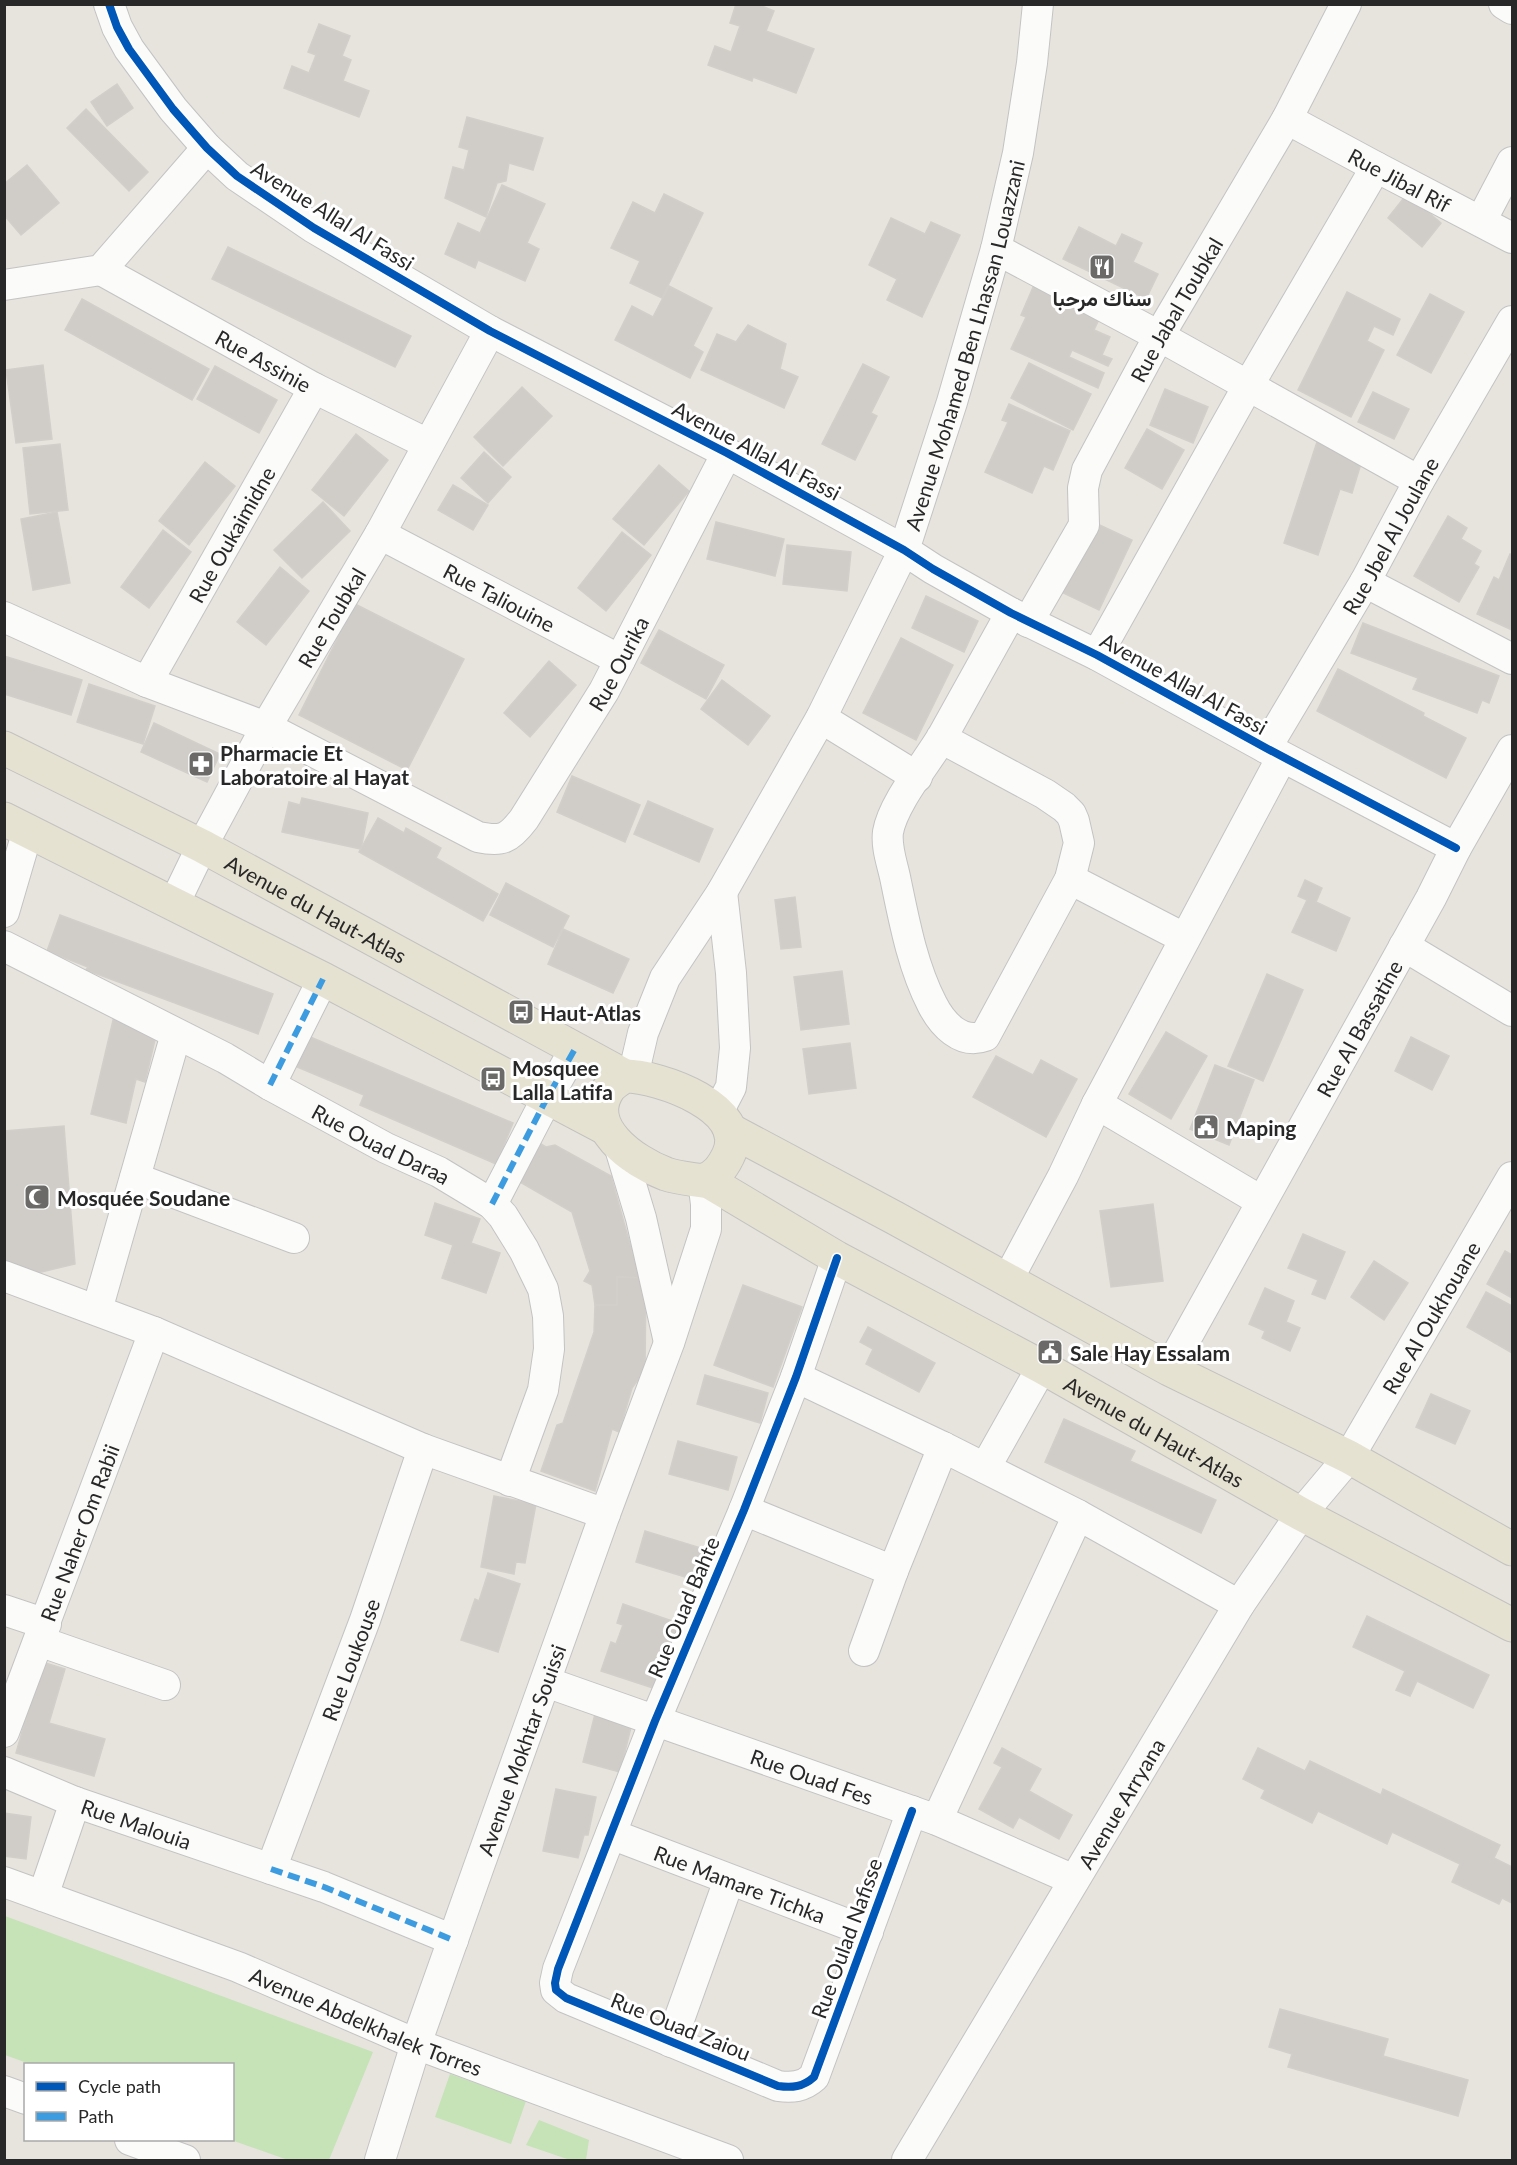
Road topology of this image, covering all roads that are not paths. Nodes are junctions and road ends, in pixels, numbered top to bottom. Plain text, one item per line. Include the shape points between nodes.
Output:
1 (109, 4) edge
2 (1038, 4) edge
3 (1346, 4) edge
4 (1504, 4) edge
5 (1512, 9) edge
6 (1287, 119) junction
7 (207, 148) junction
8 (1512, 162) edge
9 (1376, 167) junction
10 (1481, 220) junction
11 (1512, 238) edge
12 (996, 249) junction
13 (101, 270) junction
14 (4, 285) edge
15 (1512, 321) edge
16 (490, 331) junction
17 (1159, 336) junction
18 (1248, 386) junction
19 (314, 388) junction
20 (428, 444) junction
21 (727, 453) junction
22 (1419, 482) junction
23 (380, 534) junction
24 (904, 550) junction
25 (1365, 582) junction
26 (4, 616) edge
27 (1020, 617) junction
28 (1097, 655) junction
29 (1512, 659) edge
30 (620, 660) junction
31 (147, 682) junction
32 (821, 718) junction
33 (266, 727) junction
34 (941, 738) junction
35 (4, 748) edge
36 (1512, 750) edge
37 (1274, 753) junction
38 (916, 777) junction
39 (16, 824) edge
40 (202, 846) junction
41 (1456, 848) junction
42 (1070, 879) junction
43 (722, 892) junction
44 (174, 904) junction
45 (4, 912) edge
46 (1184, 938) junction
47 (4, 946) edge
48 (1404, 946) junction
49 (322, 979) junction
50 (1512, 1011) edge
51 (176, 1035) junction
52 (575, 1049) junction
53 (629, 1076) junction
54 (270, 1085) junction
55 (546, 1098) junction
56 (1097, 1104) junction
57 (724, 1121) junction
58 (612, 1136) junction
59 (1512, 1177) edge
60 (135, 1178) junction
61 (704, 1180) junction
62 (1261, 1201) junction
63 (492, 1204) junction
64 (294, 1238) dead end
65 (837, 1258) junction
66 (4, 1275) edge
67 (1007, 1281) junction
68 (97, 1310) junction
69 (154, 1332) junction
70 (669, 1343) junction
71 (1042, 1367) junction
72 (1169, 1368) junction
73 (796, 1377) junction
74 (944, 1447) junction
75 (423, 1449) junction
76 (1349, 1457) junction
77 (985, 1467) junction
78 (510, 1480) junction
79 (744, 1510) junction
80 (605, 1514) junction
81 (1301, 1514) junction
82 (1078, 1515) junction
83 (1512, 1549) edge
84 (893, 1570) junction
85 (1239, 1605) junction
86 (4, 1610) edge
87 (1512, 1625) edge
88 (43, 1633) junction
89 (864, 1651) dead end
90 (546, 1682) junction
91 (165, 1684) dead end
92 (655, 1721) junction
93 (4, 1732) edge
94 (4, 1772) edge
95 (75, 1802) junction
96 (925, 1815) junction
97 (611, 1834) junction
98 (271, 1869) junction
99 (729, 1880) junction
100 (1074, 1880) junction
101 (4, 1882) edge
102 (43, 1896) junction
103 (868, 1932) junction
104 (453, 1940) junction
105 (558, 1969) joint
106 (671, 2042) junction
107 (416, 2044) junction
108 (814, 2077) joint
109 (4, 2091) edge
110 (24, 2098) edge
111 (135, 2141) edge
112 (185, 2160) edge
113 (380, 2160) edge
114 (728, 2160) edge
115 (907, 2160) edge

1 - 7 street, Avenue Allal Al Fassi via 129,49
2 - 12 street, Avenue Mohamed Ben Lhassan Louazzani via 1018,153
3 - 6 street, Rue Jabal Toubkal
4 - 5 street
6 - 9 street, Rue Jibal Rif
6 - 17 street, Rue Jabal Toubkal
7 - 13 street
7 - 16 street, Avenue Allal Al Fassi via 237,176 314,228
8 - 10 street
9 - 10 street, Rue Jibal Rif
9 - 18 street
10 - 11 street, Rue Jibal Rif
12 - 17 street
12 - 24 street, Avenue Mohamed Ben Lhassan Louazzani
13 - 14 street
13 - 19 street, Rue Assinie
15 - 22 street, Rue Jbel Al Joulane
16 - 20 street, Rue Toubkal
16 - 21 street, Avenue Allal Al Fassi
17 - 18 street
17 - 27 street, Rue Jabal Toubkal via 1087,470 1083,488 1084,525
18 - 22 street
18 - 28 street
19 - 20 street, Rue Assinie
19 - 31 street, Rue Oukaimidne
20 - 23 street, Rue Toubkal
21 - 24 street, Avenue Allal Al Fassi
21 - 30 street, Rue Ourika
22 - 25 street, Rue Jbel Al Joulane
23 - 30 street, Rue Taliouine
23 - 33 street, Rue Toubkal
24 - 27 street, Avenue Allal Al Fassi
24 - 32 street, Avenue Mohamed Ben Lhassan Louazzani
25 - 29 street
25 - 37 street, Rue Jbel Al Joulane
26 - 31 street
27 - 28 street, Avenue Allal Al Fassi
27 - 34 street, Rue Jabal Toubkal
28 - 37 street, Avenue Allal Al Fassi
30 - 33 street, Rue Ourika via 515,831 501,839 478,837
31 - 33 street
32 - 38 street
32 - 43 street, Avenue Mohamed Ben Lhassan Louazzani
33 - 40 street, Rue Toubkal
34 - 38 street, Rue Jabal Toubkal
34 - 42 street via 1045,794 1071,814 1079,843
35 - 40 main road, Avenue du Haut-Atlas
36 - 41 street, Rue Al Bassatine
37 - 41 street, Avenue Allal Al Fassi
37 - 46 street, Rue Jbel Al Joulane
38 - 42 street, Rue Jabal Toubkal via 891,819 890,852 921,983 937,1014 953,1032 968,1039 985,1036
39 - 44 main road
39 - 45 street
40 - 44 street, Rue Toubkal
40 - 52 main road, Avenue du Haut-Atlas
41 - 48 street, Rue Al Bassatine
42 - 46 street
43 - 53 street, Avenue Mohamed Ben Lhassan Louazzani via 665,978
43 - 57 street via 735,1048
44 - 49 main road
46 - 56 street, Rue Jbel Al Joulane
47 - 51 street, Rue Ouad Daraa
48 - 50 street
48 - 62 street, Rue Al Bassatine
49 - 54 street
49 - 55 main road
51 - 54 street, Rue Ouad Daraa
51 - 60 street
52 - 53 main road, Avenue du Haut-Atlas
52 - 55 street
53 - 57 main road via 680,1088 702,1100
53 - 58 main road via 611,1087 601,1105
54 - 63 street, Rue Ouad Daraa via 439,1172
55 - 58 main road
55 - 63 street
56 - 62 street
56 - 67 street, Rue Jbel Al Joulane
57 - 61 main road via 731,1150 721,1170
57 - 67 main road
58 - 61 main road via 635,1157 667,1174
58 - 70 street via 641,1218
59 - 76 street, Rue Al Oukhouane
60 - 64 street
60 - 68 street
61 - 65 main road, Avenue du Haut-Atlas
61 - 70 street, Avenue Mokhtar Souissi via 706,1229
62 - 72 street, Rue Al Bassatine
63 - 78 street, Rue Ouad Daraa via 524,1250 543,1289 549,1316 543,1390
65 - 71 main road, Avenue du Haut-Atlas
65 - 73 street, Rue Ouad Bahte
66 - 68 street
67 - 72 main road
68 - 69 street
69 - 75 street
69 - 88 street, Rue Naher Om Rabii
70 - 80 street, Avenue Mokhtar Souissi
71 - 77 street
71 - 81 main road, Avenue du Haut-Atlas
72 - 76 main road
73 - 74 street
73 - 79 street, Rue Ouad Bahte
74 - 77 street
74 - 84 street
75 - 78 street
75 - 98 street, Rue Loukouse via 365,1620
76 - 81 street, Avenue Arryana
76 - 83 main road
77 - 82 street
78 - 80 street
79 - 84 street
79 - 92 street, Rue Ouad Bahte
80 - 90 street, Avenue Mokhtar Souissi
81 - 85 street, Avenue Arryana
81 - 87 main road, Avenue du Haut-Atlas
82 - 85 street
82 - 96 street, Rue Oulad Nafisse
84 - 89 street
85 - 100 street, Avenue Arryana
86 - 88 street
88 - 91 street
88 - 93 street, Rue Naher Om Rabii
90 - 92 street, Rue Ouad Fes
90 - 104 street, Avenue Mokhtar Souissi
92 - 96 street, Rue Ouad Fes
92 - 97 street, Rue Ouad Bahte
94 - 95 street, Rue Malouia
95 - 98 street, Rue Malouia
95 - 102 street
96 - 100 street, Rue Ouad Fes
96 - 103 street, Rue Oulad Nafisse
97 - 99 street, Rue Mamare Tichka
97 - 105 street, Rue Ouad Bahte
98 - 104 street, Rue Malouia
99 - 103 street, Rue Mamare Tichka
99 - 106 street
100 - 115 street, Avenue Arryana
101 - 102 street, Avenue Abdelkhalek Torres
102 - 107 street, Avenue Abdelkhalek Torres via 238,1967
103 - 108 street, Rue Oulad Nafisse
104 - 107 street, Avenue Mokhtar Souissi
105 - 106 street, Rue Ouad Zaiou via 556,1990 566,1998
106 - 108 street, Rue Ouad Zaiou via 778,2086 800,2086
107 - 113 street, Avenue Mokhtar Souissi
107 - 114 street, Avenue Abdelkhalek Torres
109 - 110 street
111 - 112 street

